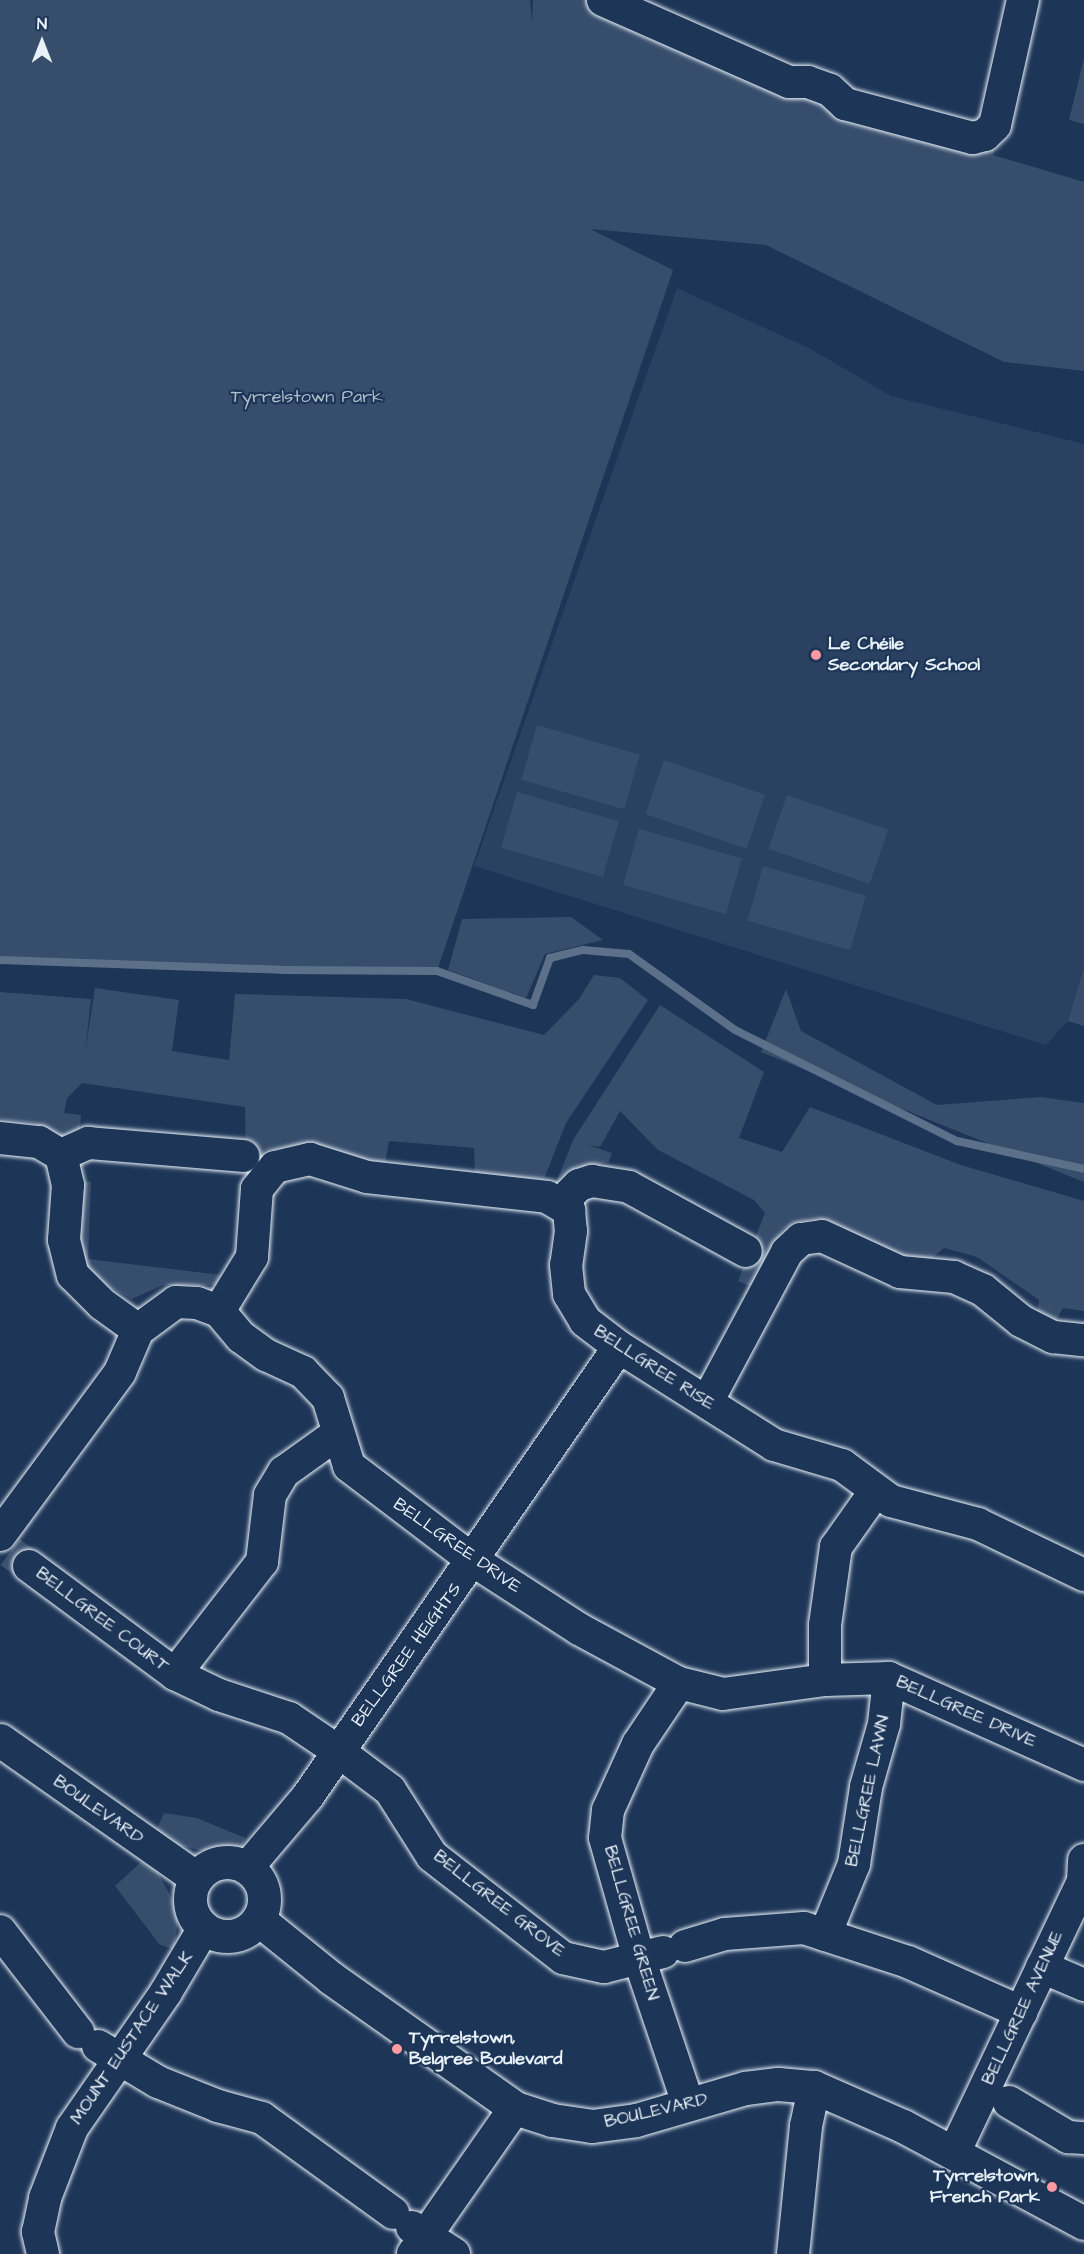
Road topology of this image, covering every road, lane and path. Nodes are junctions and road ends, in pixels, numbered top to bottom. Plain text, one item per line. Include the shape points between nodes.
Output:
1 (603, 0) edge
2 (1023, 0) edge
3 (0, 1138) edge
4 (62, 1155) junction
5 (243, 1156) dead end
6 (560, 1204) junction
7 (746, 1251) dead end
8 (219, 1311) junction
9 (138, 1330) junction
10 (1084, 1340) edge
11 (619, 1347) junction
12 (707, 1402) junction
13 (337, 1434) junction
14 (875, 1492) junction
15 (10, 1550) edge
16 (474, 1561) junction
17 (1084, 1575) edge
18 (175, 1674) junction
19 (889, 1678) junction
20 (825, 1680) junction
21 (679, 1683) junction
22 (1, 1743) edge
23 (338, 1751) junction
24 (1084, 1765) edge
25 (1084, 1860) edge
26 (247, 1868) junction
27 (196, 1878) junction
28 (258, 1919) junction
29 (204, 1928) junction
30 (0, 1931) edge
31 (825, 1935) junction
32 (655, 1954) junction
33 (1042, 1967) junction
34 (1084, 1985) edge
35 (1021, 2012) junction
36 (98, 2045) junction
37 (814, 2087) junction
38 (1009, 2102) dead end
39 (688, 2104) junction
40 (515, 2108) junction
41 (1084, 2138) edge
42 (954, 2153) junction
43 (1084, 2223) edge
44 (411, 2232) edge
45 (43, 2254) edge
46 (454, 2254) edge
47 (794, 2254) edge

1 - 2 street via 789,82 808,82 830,90 845,104 973,138 985,135 995,125
3 - 4 street via 39,1142
4 - 5 street via 88,1143
4 - 9 street via 68,1185 64,1240 73,1275 102,1304
6 - 7 street via 579,1185 592,1181 629,1187
6 - 8 street via 547,1197 366,1177 310,1159 275,1167 257,1189 252,1257
6 - 11 street, BELLGREE RISE via 569,1210 569,1294 585,1322
8 - 9 street via 197,1303 176,1302
8 - 13 street, BELLGREE DRIVE via 241,1337 266,1355 303,1372 328,1398
9 - 15 street via 120,1372
10 - 12 street via 1053,1337 1021,1321 982,1290 954,1277 900,1272 822,1236 801,1239 787,1252
11 - 12 street, BELLGREE RISE
11 - 16 street, BELLGREE HEIGHTS
12 - 14 street, BELLGREE RISE via 774,1445 842,1465
13 - 16 street, BELLGREE DRIVE via 349,1466
13 - 18 street, BELLGREE COURT via 284,1472 270,1495 262,1562
14 - 17 street, BELLGREE RISE via 891,1501 978,1524
14 - 20 street via 836,1548 825,1625
15 - 18 street, BELLGREE COURT
16 - 21 street, BELLGREE DRIVE via 579,1629
16 - 23 street, BELLGREE HEIGHTS
18 - 23 street, BELLGREE COURT via 219,1695 289,1719
19 - 20 street, BELLGREE DRIVE
19 - 24 street, BELLGREE DRIVE
19 - 31 street, BELLGREE LAWN via 884,1724 866,1786 855,1864
20 - 21 street, BELLGREE DRIVE via 723,1694
21 - 32 street, BELLGREE GREEN via 638,1744 608,1810 605,1838
22 - 27 street, BOULEVARD
23 - 26 street, BELLGREE HEIGHTS via 308,1796
23 - 32 street, BELLGREE GROVE via 390,1790 432,1856 563,1958 604,1967
25 - 33 street, BELLGREE AVENUE via 1083,1881
26 - 27 street via 219,1863
26 - 28 street via 258,1878 264,1892
27 - 29 street via 190,1906
28 - 29 street via 246,1931 231,1936
28 - 40 street, BOULEVARD via 331,1978
29 - 36 street, MOUNT EUSTACE WALK via 166,1992
30 - 36 street
31 - 32 street via 804,1928 725,1934
31 - 35 street via 908,1962
32 - 39 street, BELLGREE GREEN
33 - 34 street
33 - 35 street, BELLGREE AVENUE
35 - 42 street, BELLGREE AVENUE
36 - 44 street via 168,2086 262,2118
36 - 45 street, MOUNT EUSTACE WALK via 45,2198 38,2232
37 - 39 street, BOULEVARD via 778,2084 745,2088
37 - 42 street, BOULEVARD
37 - 47 street via 806,2126
38 - 41 street via 1068,2137
39 - 40 street, BOULEVARD via 636,2120 592,2126
40 - 44 street
42 - 43 street, BOULEVARD
44 - 46 street

